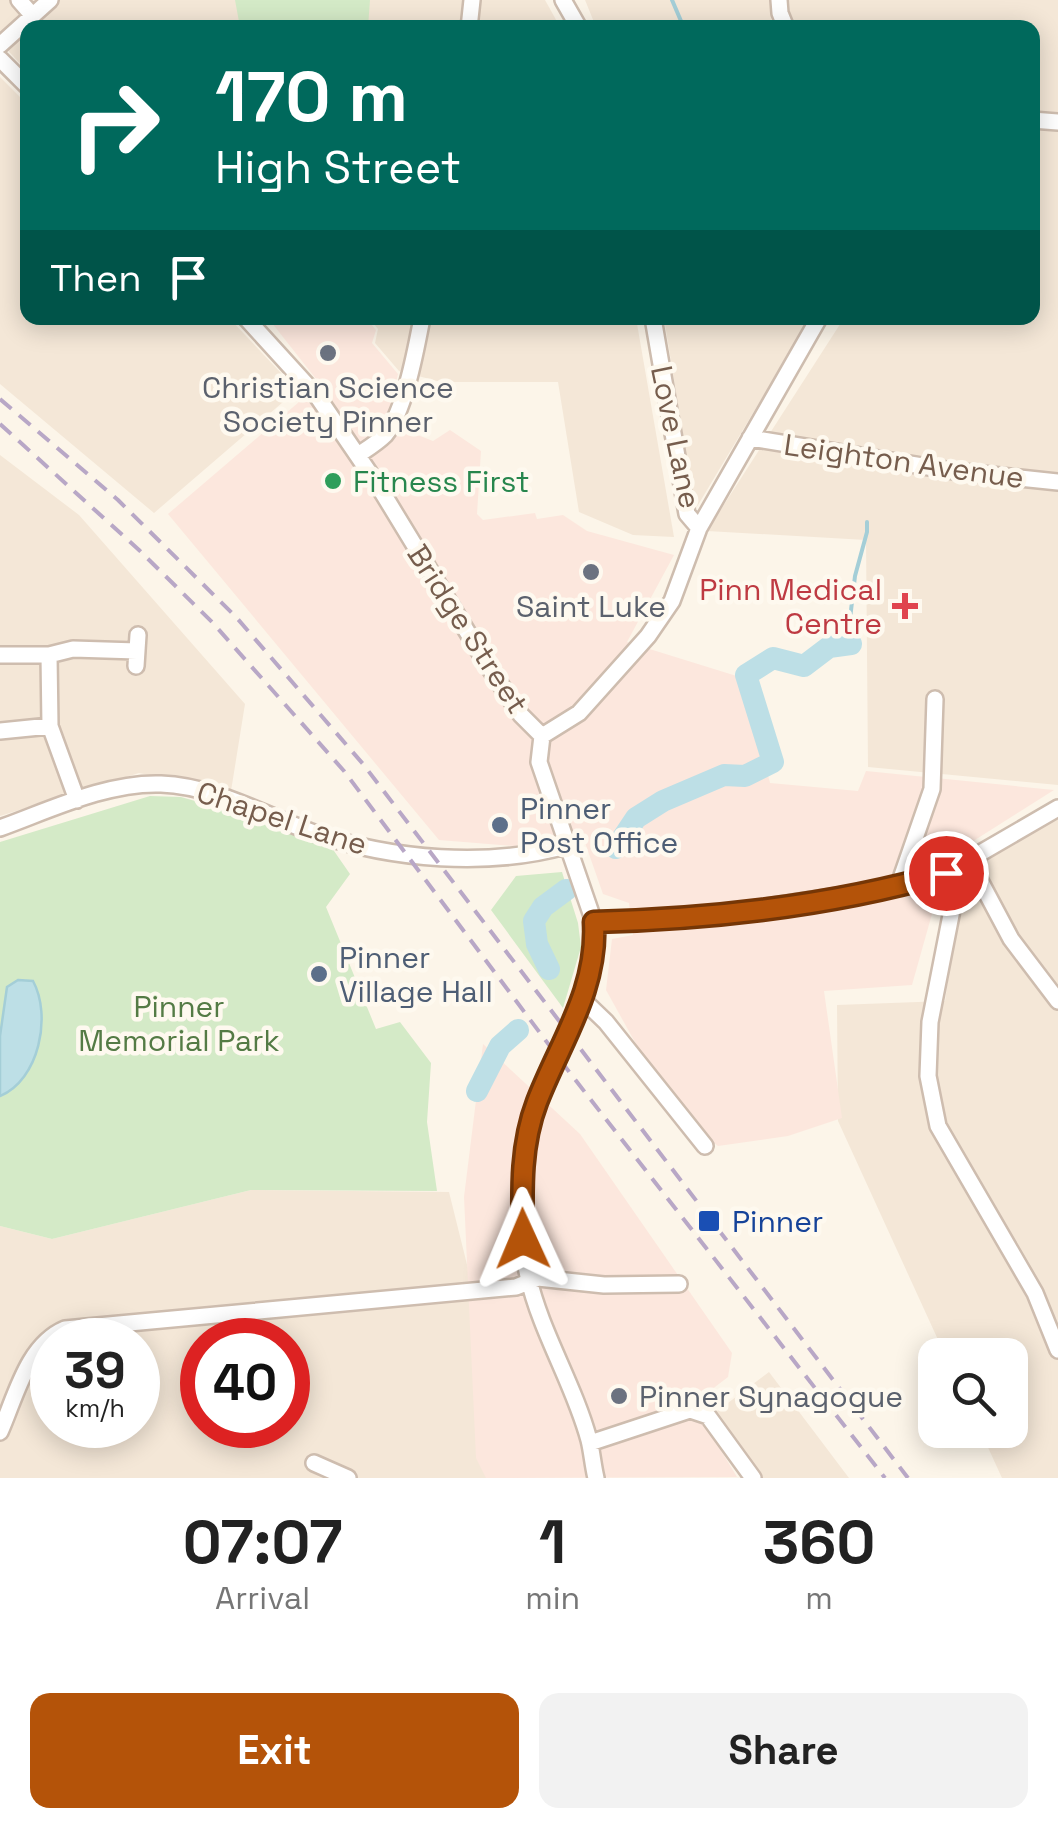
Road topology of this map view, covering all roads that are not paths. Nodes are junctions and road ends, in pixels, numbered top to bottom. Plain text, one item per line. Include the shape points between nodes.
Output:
1 (50, 0) edge
2 (32, 20) edge
3 (0, 59) edge
4 (20, 79) edge
5 (252, 325) edge
6 (421, 325) edge
7 (654, 325) edge
8 (815, 325) edge
9 (750, 438) junction
10 (358, 455) junction
11 (1058, 482) edge
12 (699, 528) junction
13 (137, 651) dead end
14 (0, 655) edge
15 (49, 655) junction
16 (934, 699) dead end
17 (50, 726) junction
18 (0, 730) edge
19 (542, 736) junction
20 (77, 800) junction
21 (1058, 808) edge
22 (0, 828) edge
23 (570, 846) junction
24 (968, 860) junction
25 (946, 873) junction
26 (898, 887) junction
27 (594, 922) junction
28 (583, 1000) junction
29 (1058, 1001) edge
30 (704, 1146) dead end
31 (530, 1281) junction
32 (679, 1284) dead end
33 (1058, 1350) edge
34 (0, 1432) edge
35 (590, 1444) junction
36 (314, 1464) dead end
37 (348, 1478) edge
38 (596, 1478) edge
39 (753, 1478) edge

1 - 2 street
3 - 4 street
5 - 10 street, Bridge Street
6 - 10 street via 393,421
7 - 12 street, Love Lane via 687,514
8 - 9 street
9 - 11 street, Leighton Avenue
9 - 12 street
10 - 19 street, Bridge Street via 480,653
12 - 19 street, Love Lane via 672,602 648,636 578,714
13 - 15 street
14 - 15 street
15 - 17 street
16 - 26 street via 932,789
17 - 18 street
17 - 20 street
19 - 23 street, Bridge Street via 538,762
20 - 22 street, Chapel Lane
20 - 23 street, Chapel Lane via 159,784 244,804 314,833 384,851 519,856
21 - 24 street
23 - 27 street, Bridge Street
24 - 25 street
24 - 29 street via 1011,939
25 - 26 street
25 - 33 street via 952,910 930,1022 928,1076 938,1126 1035,1293
26 - 27 street via 707,916
27 - 28 street via 596,948
28 - 30 street
28 - 31 street via 528,1131 522,1179
31 - 32 street
31 - 34 street via 64,1329 35,1352
31 - 35 street
35 - 38 street
35 - 39 street via 700,1411
36 - 37 street

